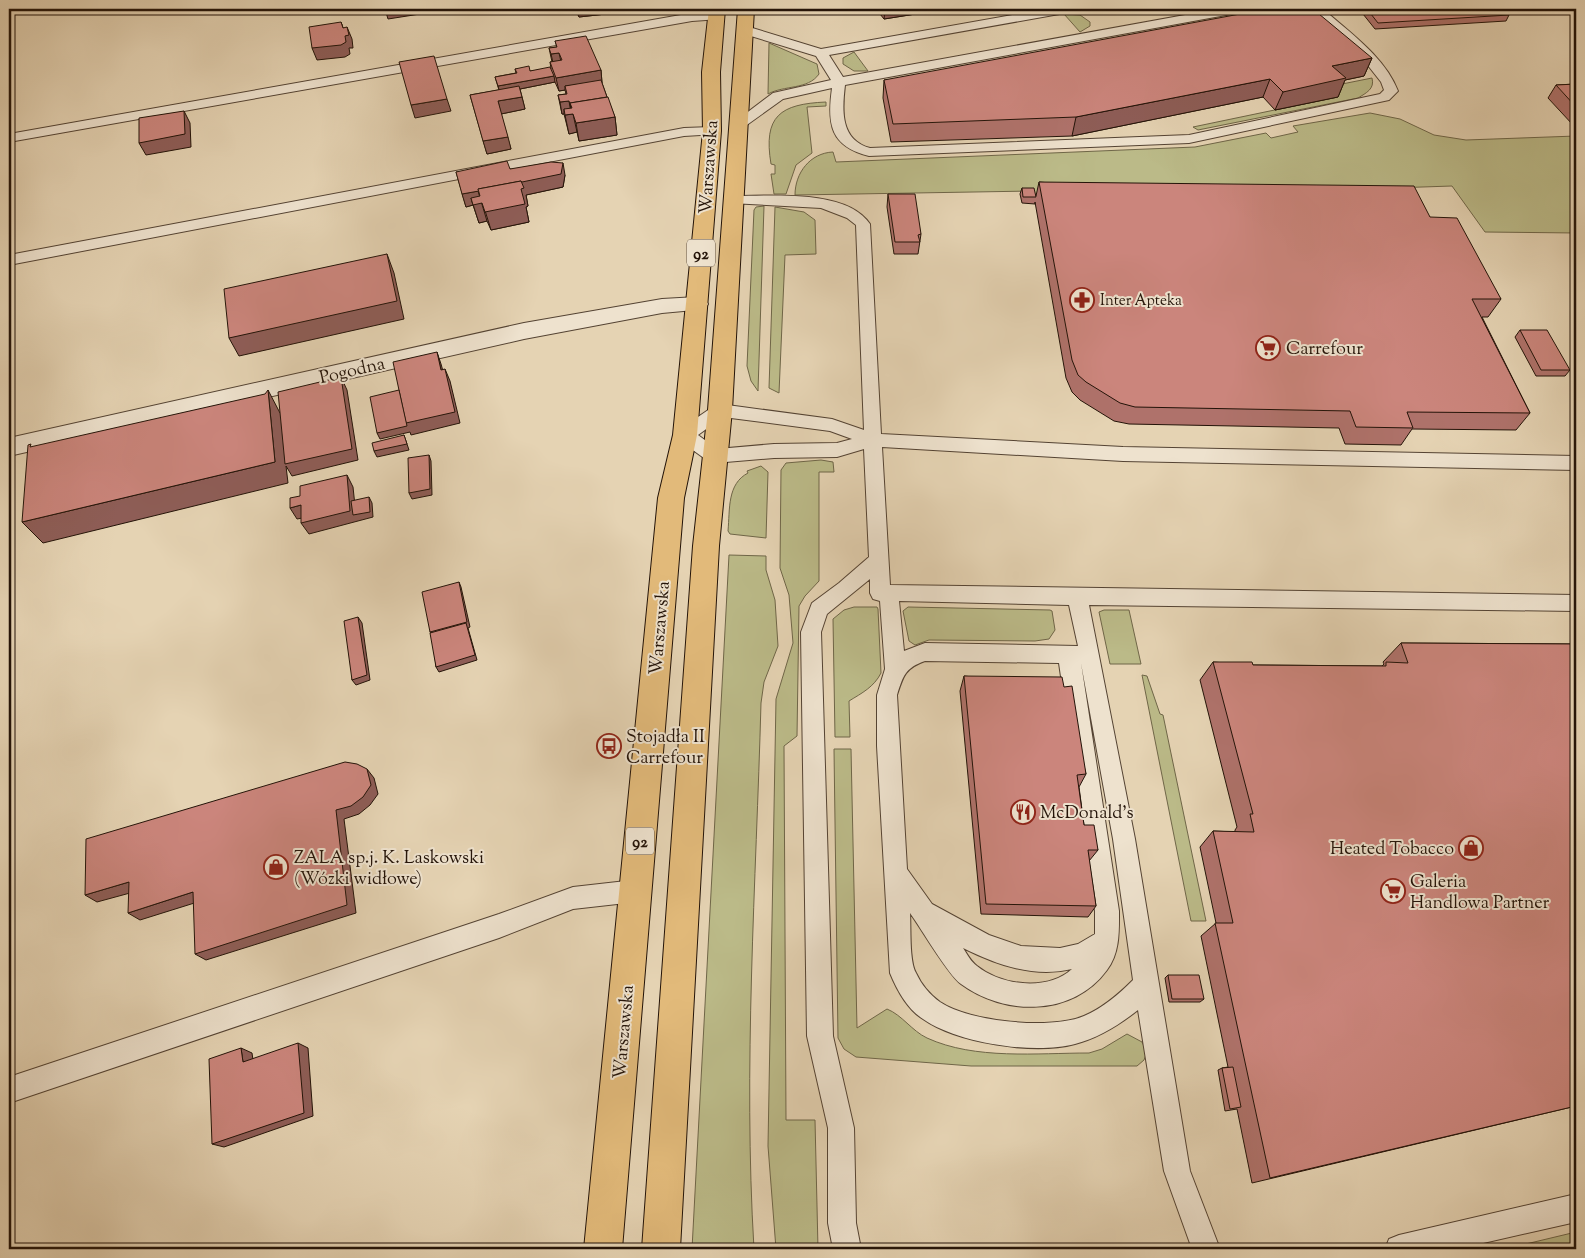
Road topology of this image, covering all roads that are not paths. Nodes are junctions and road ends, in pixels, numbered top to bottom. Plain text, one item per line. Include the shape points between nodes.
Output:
1 (746, 9) edge
2 (1065, 9) edge
3 (1237, 9) edge
4 (1316, 9) edge
5 (716, 12) edge
6 (745, 30) junction
7 (820, 53) junction
8 (839, 82) junction
9 (739, 124) junction
10 (712, 131) junction
11 (9, 138) edge
12 (735, 200) junction
13 (9, 260) edge
14 (696, 304) junction
15 (720, 410) junction
16 (685, 435) junction
17 (872, 440) junction
18 (9, 447) edge
19 (714, 456) junction
20 (1576, 463) edge
21 (878, 560) junction
22 (889, 593) junction
23 (1077, 596) junction
24 (1576, 603) edge
25 (1079, 655) junction
26 (895, 669) junction
27 (896, 873) junction
28 (635, 891) junction
29 (921, 909) junction
30 (1107, 940) junction
31 (1146, 985) junction
32 (9, 1090) edge
33 (1576, 1208) edge
34 (663, 1245) edge
35 (603, 1249) edge
36 (846, 1249) edge
37 (1206, 1249) edge
38 (1400, 1249) edge

1 - 6 main road, Warszawska / 92
2 - 7 lane
3 - 8 lane
4 - 8 lane via 1381,71 1391,91 1384,97 1189,140 869,152 850,145 841,133 837,97
5 - 10 main road, Warszawska / 92 via 711,72
5 - 11 lane
6 - 7 lane
6 - 9 main road, Warszawska / 92
7 - 8 lane
8 - 9 lane via 778,96
9 - 12 main road, Warszawska / 92
10 - 13 lane via 684,132
10 - 14 main road, Warszawska / 92
12 - 15 main road, Warszawska / 92
12 - 17 lane via 831,205 856,216 863,224
14 - 16 main road, Warszawska / 92
14 - 18 street, Pogodna via 662,306 524,331
15 - 16 lane
15 - 17 lane via 832,425
15 - 19 main road, Warszawska / 92
16 - 19 lane
16 - 28 main road, Warszawska / 92 via 671,498
17 - 19 lane via 837,450
17 - 20 lane via 1123,454
17 - 21 lane
19 - 34 main road, Warszawska / 92
21 - 22 lane via 880,593
21 - 36 lane via 819,610 811,632 820,1036 840,1128 842,1223
22 - 23 lane
22 - 26 lane
23 - 24 lane
23 - 25 lane
25 - 26 lane via 925,652 908,658
25 - 30 lane via 1107,911
25 - 31 lane via 1137,918
26 - 27 lane via 887,695
27 - 29 lane
27 - 31 lane via 902,973 920,1001 948,1020 1016,1033 1072,1033 1125,1007
28 - 32 lane via 573,898 480,933
28 - 35 main road, Warszawska / 92
29 - 30 lane via 980,945 1022,957 1047,959 1080,955
29 - 30 lane via 967,974 990,989 1003,993 1034,995 1064,989 1099,961
31 - 37 lane via 1177,1171
33 - 38 lane

